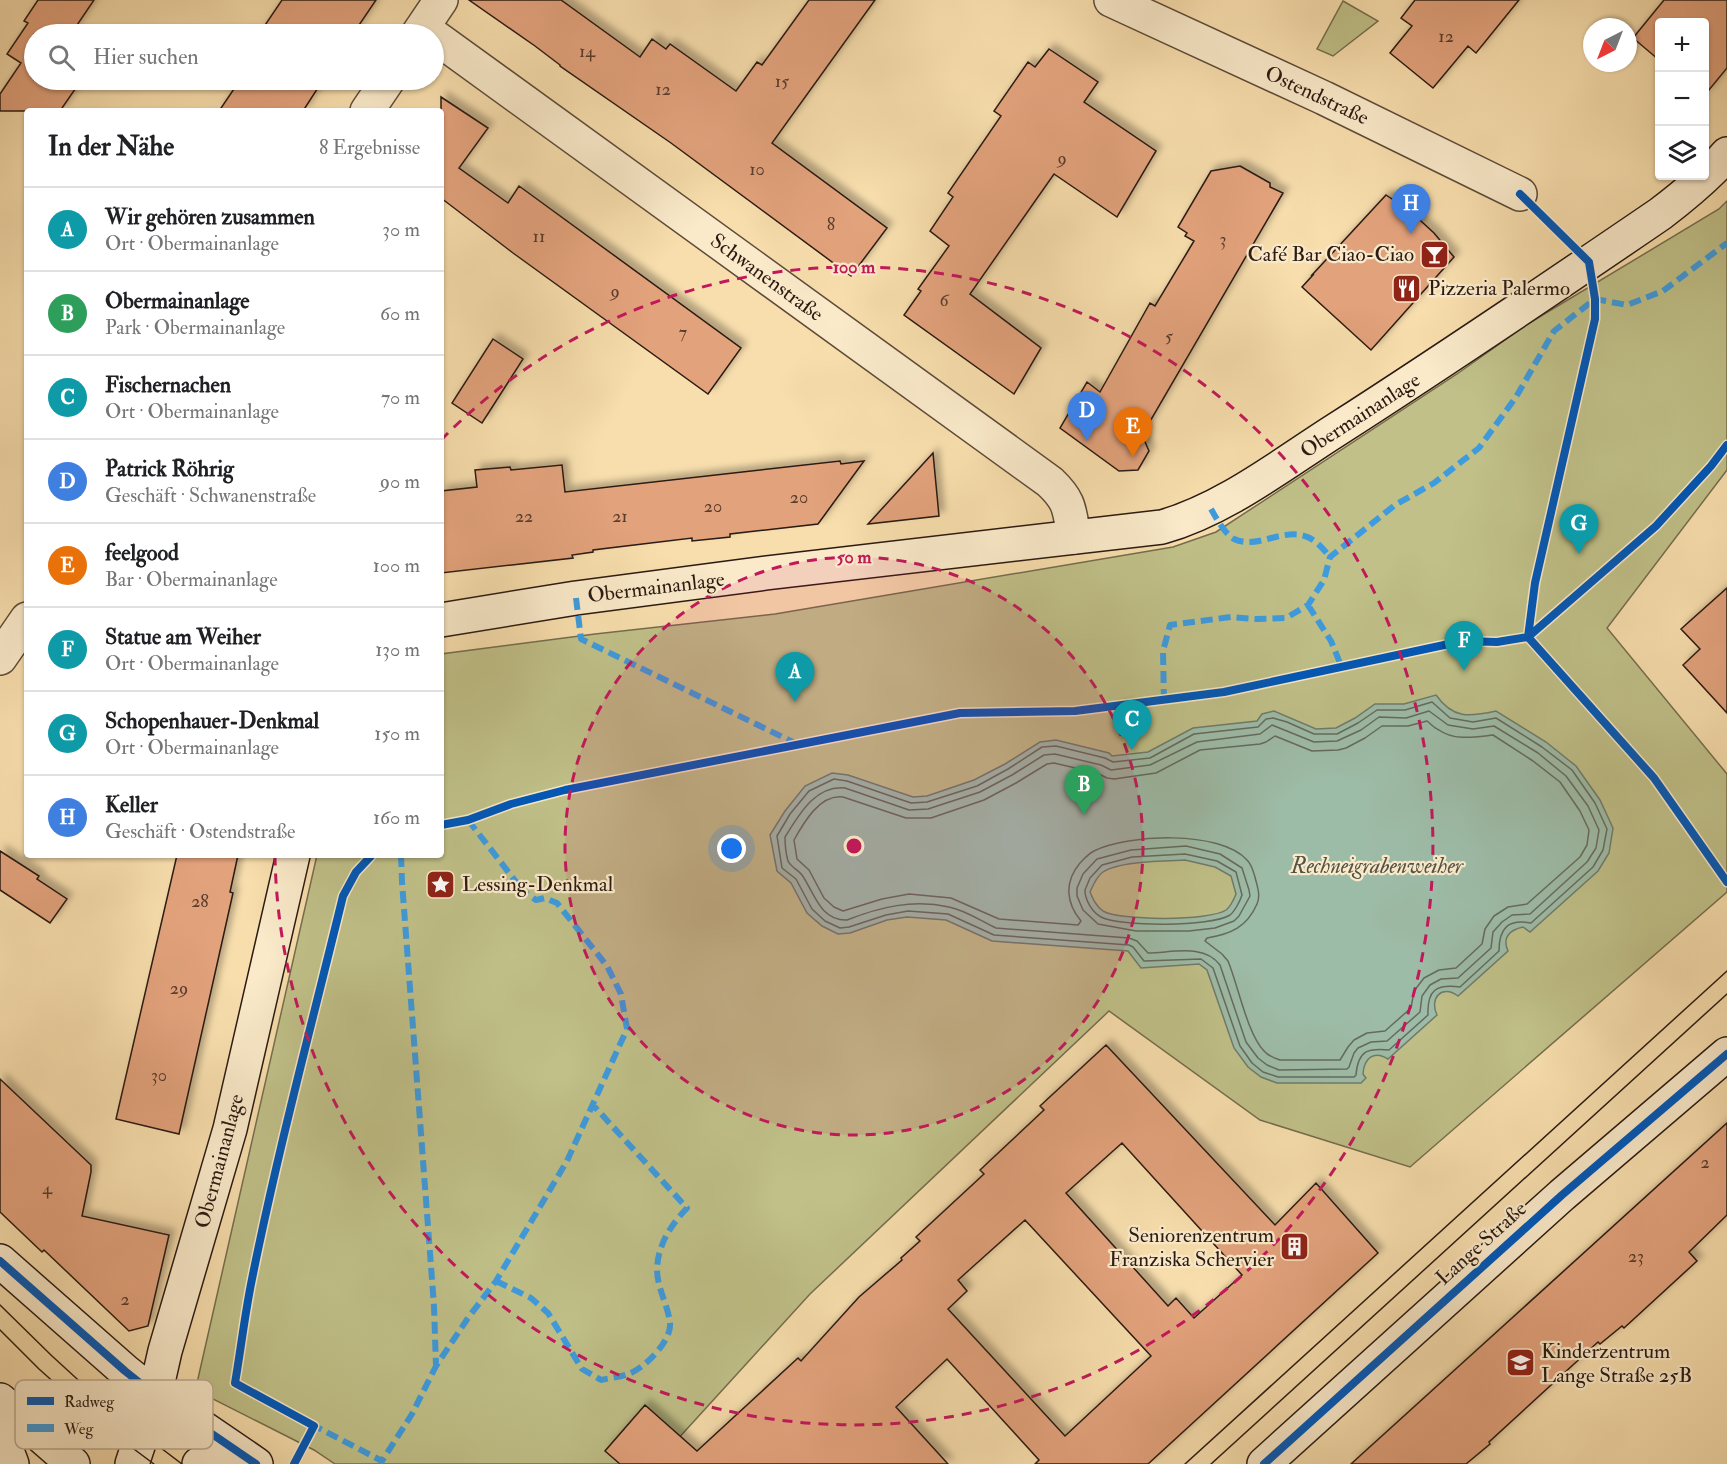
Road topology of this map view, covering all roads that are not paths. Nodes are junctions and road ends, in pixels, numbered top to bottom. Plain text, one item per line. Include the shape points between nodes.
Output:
1 (441, 0) edge
2 (1111, 0) edge
3 (430, 24) edge
4 (444, 46) edge
5 (381, 90) edge
6 (369, 108) edge
7 (1727, 154) edge
8 (1520, 194) dead end
9 (1074, 537) junction
10 (444, 620) edge
11 (24, 623) edge
12 (0, 658) edge
13 (292, 858) edge
14 (1727, 1054) edge
15 (0, 1261) edge
16 (136, 1380) edge
17 (158, 1380) edge
18 (0, 1400) edge
19 (15, 1413) edge
20 (0, 1432) edge
21 (213, 1435) edge
22 (56, 1449) edge
23 (137, 1449) edge
24 (12, 1464) edge
25 (73, 1464) edge
26 (132, 1464) edge
27 (199, 1464) edge
28 (228, 1464) edge
29 (256, 1464) edge
30 (1264, 1464) edge

1 - 3 main road
2 - 8 main road, Ostendstraße
4 - 9 main road, Schwanenstraße via 1050,482 1066,500
5 - 6 main road
7 - 9 main road, Obermainanlage via 1710,174 1660,214 1440,364 1226,501 1162,527
9 - 10 main road, Obermainanlage via 766,573
11 - 12 main road
13 - 17 main road, Obermainanlage via 230,1129
14 - 30 main road, Lange Straße via 1562,1195
15 - 16 main road
18 - 19 main road
20 - 24 main road
21 - 29 main road
22 - 25 main road
23 - 26 main road, Obermainanlage
27 - 28 main road

